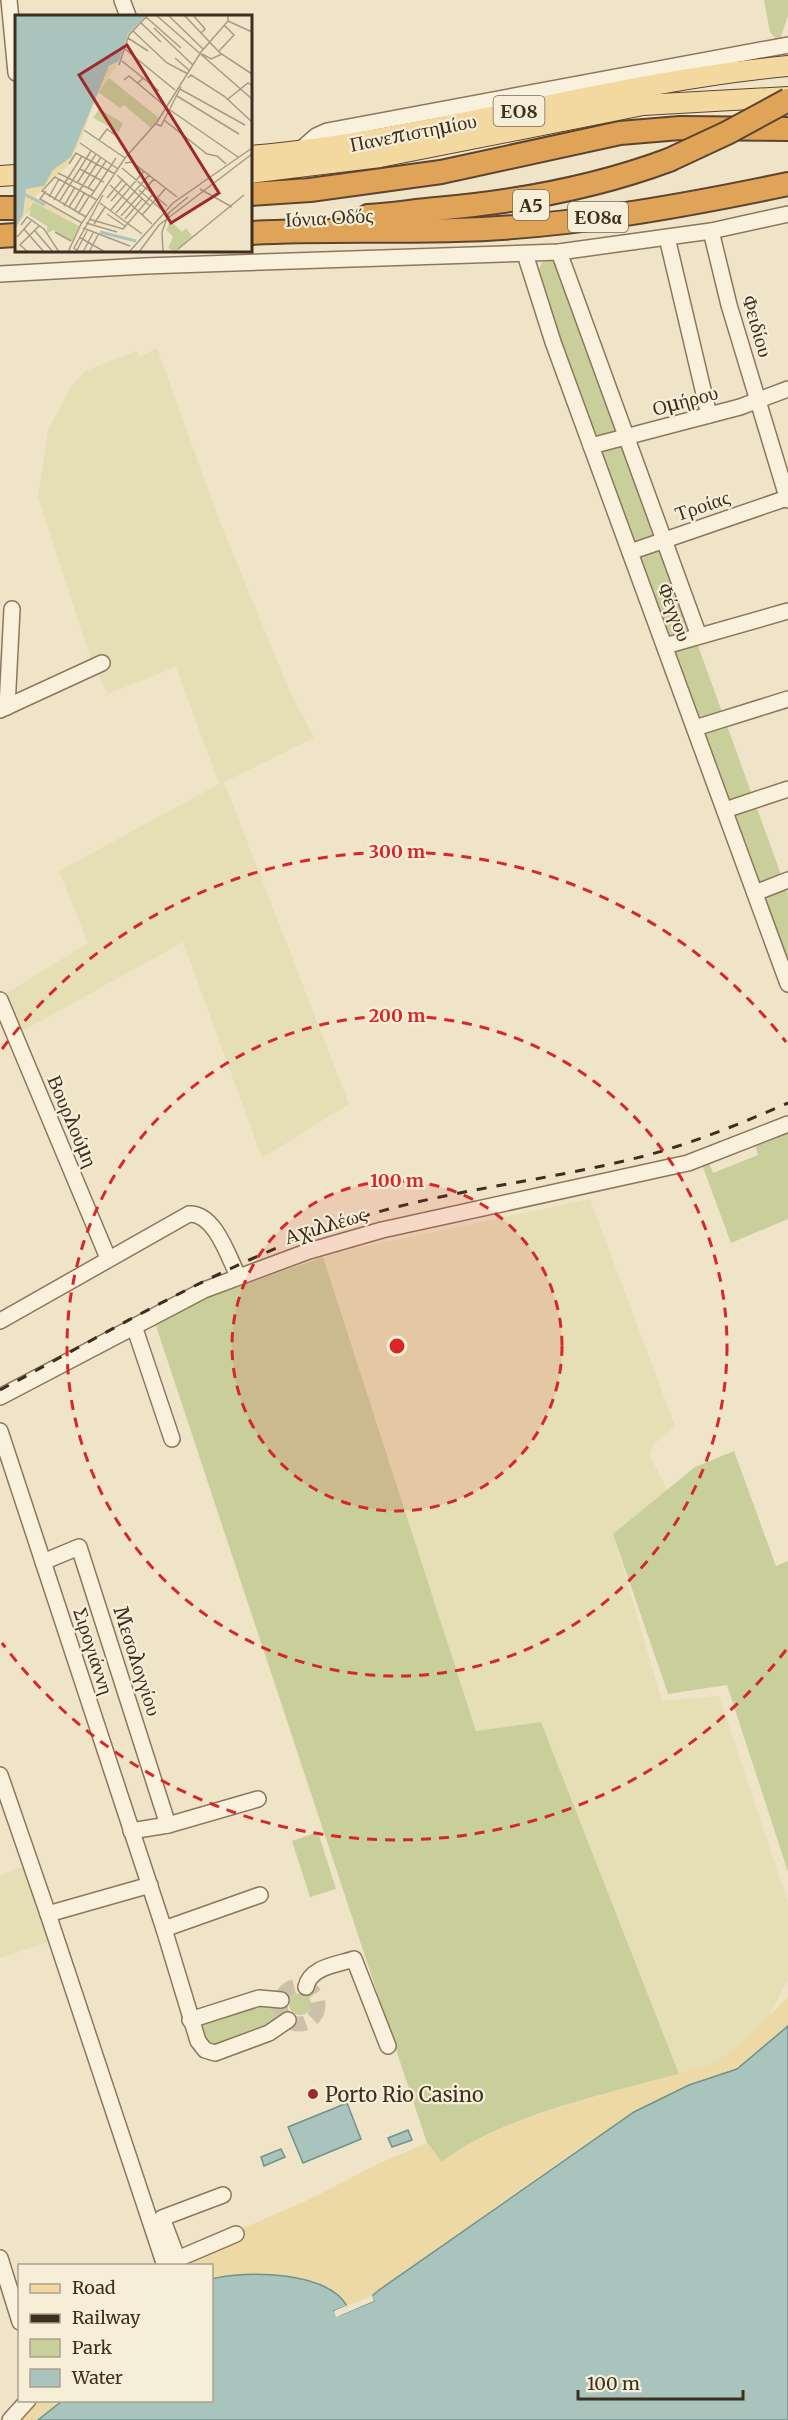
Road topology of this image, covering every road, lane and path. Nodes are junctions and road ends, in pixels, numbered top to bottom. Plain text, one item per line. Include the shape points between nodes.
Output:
1 (9, 0) edge
2 (122, 0) edge
3 (128, 15) edge
4 (788, 45) edge
5 (15, 63) edge
6 (788, 66) edge
7 (788, 98) edge
8 (788, 111) edge
9 (788, 129) edge
10 (299, 151) junction
11 (252, 156) edge
12 (671, 164) junction
13 (252, 173) edge
14 (15, 175) edge
15 (0, 176) edge
16 (788, 184) edge
17 (252, 194) edge
18 (15, 207) edge
19 (0, 208) edge
20 (788, 214) edge
21 (252, 222) edge
22 (332, 229) junction
23 (711, 231) junction
24 (252, 233) edge
25 (15, 235) edge
26 (0, 236) edge
27 (669, 246) dead end
28 (560, 252) junction
29 (525, 254) junction
30 (0, 274) edge
31 (788, 389) edge
32 (758, 400) junction
33 (709, 415) junction
34 (628, 436) junction
35 (591, 446) junction
36 (784, 473) edge
37 (788, 499) edge
38 (665, 540) junction
39 (630, 552) junction
40 (12, 609) dead end
41 (788, 611) edge
42 (699, 636) junction
43 (665, 646) junction
44 (102, 663) dead end
45 (788, 699) edge
46 (4, 708) edge
47 (695, 728) junction
48 (788, 789) edge
49 (725, 810) junction
50 (788, 880) edge
51 (755, 893) junction
52 (788, 981) edge
53 (0, 1000) edge
54 (788, 1124) edge
55 (108, 1258) junction
56 (238, 1276) junction
57 (0, 1321) edge
58 (134, 1326) junction
59 (0, 1397) edge
60 (0, 1431) edge
61 (172, 1439) dead end
62 (43, 1562) junction
63 (0, 1775) edge
64 (258, 1799) dead end
65 (168, 1826) junction
66 (131, 1831) junction
67 (150, 1885) junction
68 (260, 1894) dead end
69 (48, 1914) junction
70 (164, 1929) junction
71 (306, 1987) dead end
72 (281, 2000) dead end
73 (190, 2020) junction
74 (288, 2020) dead end
75 (388, 2046) dead end
76 (224, 2195) dead end
77 (236, 2234) dead end
78 (0, 2258) edge
79 (172, 2264) edge
80 (18, 2316) edge
81 (26, 2402) edge
82 (10, 2420) edge

1 - 5 street
2 - 3 street
4 - 10 street via 327,131
6 - 10 main road, Πανεπιστημίου / ΕΟ8 via 706,75 417,133
7 - 12 highway, Α5, bridge
7 - 13 main road, Πανεπιστημίου / ΕΟ8 via 643,105 380,157
8 - 12 highway, Α5 via 738,138
9 - 17 highway, Ιόνια Οδός via 680,128 620,133 441,172
10 - 11 main road, Πανεπιστημίου / ΕΟ8
12 - 21 highway, Ιόνια Οδός / Α5 via 540,196 407,212
12 - 22 highway, Α5 via 631,182 543,203
14 - 15 main road
16 - 22 highway, ΕΟ8α via 547,222 456,230
18 - 19 highway
20 - 23 street
22 - 24 highway, Ιόνια Οδός / Α5
23 - 28 street
23 - 32 street, Φειδίου
25 - 26 highway
27 - 33 street
28 - 29 street
28 - 34 street
29 - 30 street
29 - 35 street, Φέγγου
31 - 32 street, Ομήρου
32 - 33 street, Ομήρου
32 - 36 street, Φειδίου
33 - 34 street, Ομήρου
34 - 35 street, Ομήρου
34 - 38 street
35 - 39 street, Φέγγου
36 - 37 street, Φειδίου
37 - 38 street, Τροίας
38 - 39 street, Τροίας
38 - 42 street
39 - 43 street, Φέγγου
40 - 46 street
41 - 42 street
42 - 43 street
43 - 47 street, Φέγγου
44 - 46 street
45 - 47 street
47 - 49 street, Φέγγου
48 - 49 street
49 - 51 street, Φέγγου
50 - 51 street
51 - 52 street, Φέγγου
53 - 55 street, Βουρλούμη
54 - 56 street, Αχιλλέως via 688,1163 355,1236
55 - 56 street via 192,1214 209,1221
55 - 57 street
56 - 58 street, Αχιλλέως
58 - 59 street, Αχιλλέως
58 - 61 street
60 - 62 street, Σιρογιάννη
62 - 65 street, Μεσολογγίου via 79,1547
62 - 66 street, Σιρογιάννη
63 - 69 street
64 - 65 street
65 - 66 street
66 - 67 street, Σιρογιάννη
67 - 69 street
67 - 70 street, Σιρογιάννη
68 - 70 street
69 - 79 street
70 - 73 street, Σιρογιάννη
71 - 75 street via 314,1972 354,1959
72 - 73 street via 259,1998
73 - 74 street, Σιρογιάννη via 198,2041 211,2053 269,2033
76 - 79 street via 162,2218
77 - 79 street
78 - 80 street
81 - 82 street

